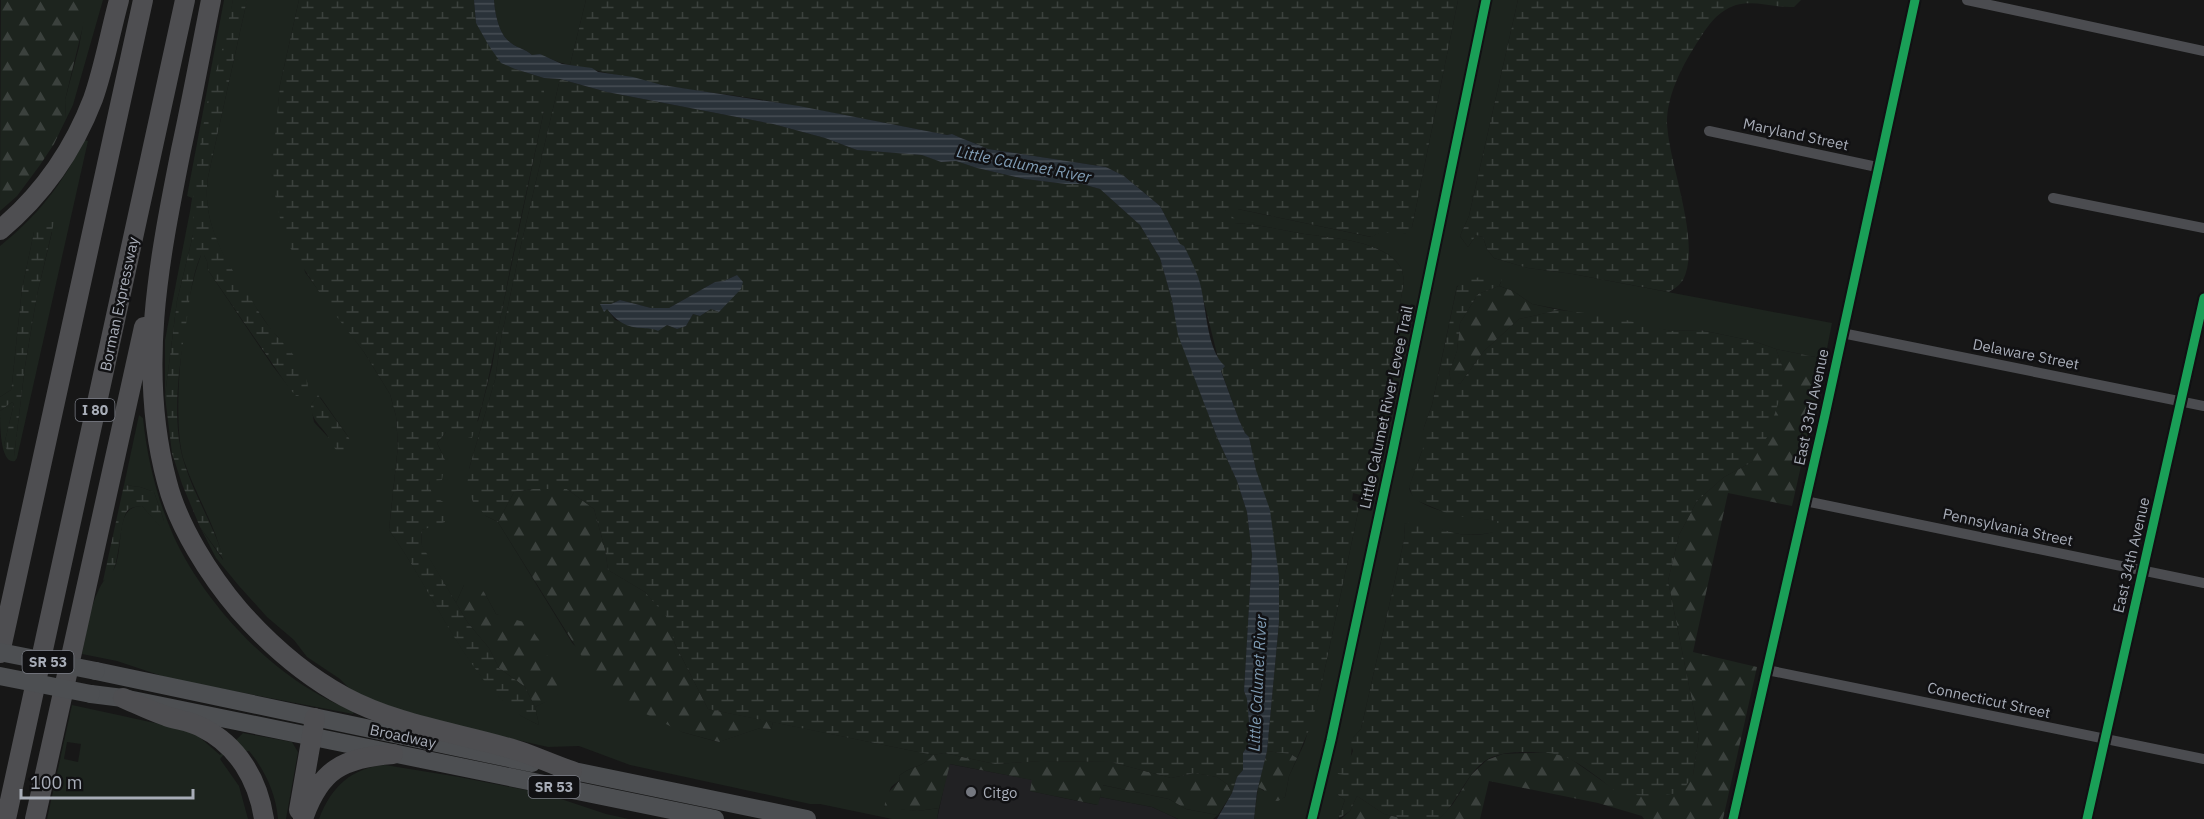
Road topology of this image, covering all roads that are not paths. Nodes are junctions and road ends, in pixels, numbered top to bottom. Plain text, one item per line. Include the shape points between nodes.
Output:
1 (119, 0) edge
2 (143, 0) edge
3 (185, 0) edge
4 (211, 0) edge
5 (1915, 0) edge
6 (1967, 0) edge
7 (2204, 51) edge
8 (1709, 131) dead end
9 (1877, 167) junction
10 (2053, 198) dead end
11 (166, 224) junction
12 (2204, 228) edge
13 (0, 230) edge
14 (2204, 298) edge
15 (1842, 333) junction
16 (2181, 401) junction
17 (2204, 406) edge
18 (1805, 501) junction
19 (2143, 570) junction
20 (2204, 583) edge
21 (0, 653) edge
22 (1767, 670) junction
23 (0, 676) edge
24 (123, 698) junction
25 (314, 727) junction
26 (2105, 739) junction
27 (393, 754) junction
28 (2204, 759) edge
29 (572, 771) junction
30 (6, 819) edge
31 (35, 819) edge
32 (264, 819) edge
33 (298, 819) edge
34 (303, 819) edge
35 (715, 819) edge
36 (807, 819) edge
37 (1733, 819) edge
38 (2087, 819) edge

1 - 13 highway via 93,98 70,148 43,190
2 - 21 highway, I 80
3 - 30 highway, Borman Expressway / I 80
4 - 11 highway
5 - 9 street, East 33rd Avenue
6 - 7 street
8 - 9 street, Maryland Street
9 - 15 street, East 33rd Avenue
10 - 12 street
11 - 29 highway via 152,342 156,427 167,484 188,537 222,590 264,639 342,695 389,716 520,752
11 - 31 highway
14 - 16 street, East 34th Avenue
15 - 16 street, Delaware Street
15 - 18 street, East 33rd Avenue
16 - 17 street, Delaware Street
16 - 19 street, East 34th Avenue
18 - 19 street, Pennsylvania Street
18 - 22 street, East 33rd Avenue
19 - 20 street, Pennsylvania Street
19 - 26 street, East 34th Avenue
21 - 25 main road, Broadway / SR 53, bridge via 96,671
22 - 26 street, Connecticut Street
22 - 37 street, East 33rd Avenue
23 - 24 main road, Broadway / SR 53, bridge
24 - 25 main road, Broadway / SR 53
24 - 32 highway via 200,726 227,743 256,787
25 - 27 main road, Broadway / SR 53
25 - 29 main road, Broadway / SR 53
25 - 33 highway
26 - 28 street, Connecticut Street
26 - 38 street, East 34th Avenue
27 - 34 highway via 367,756 335,768 319,784
27 - 35 main road, Broadway / SR 53
29 - 36 main road, Broadway / SR 53

